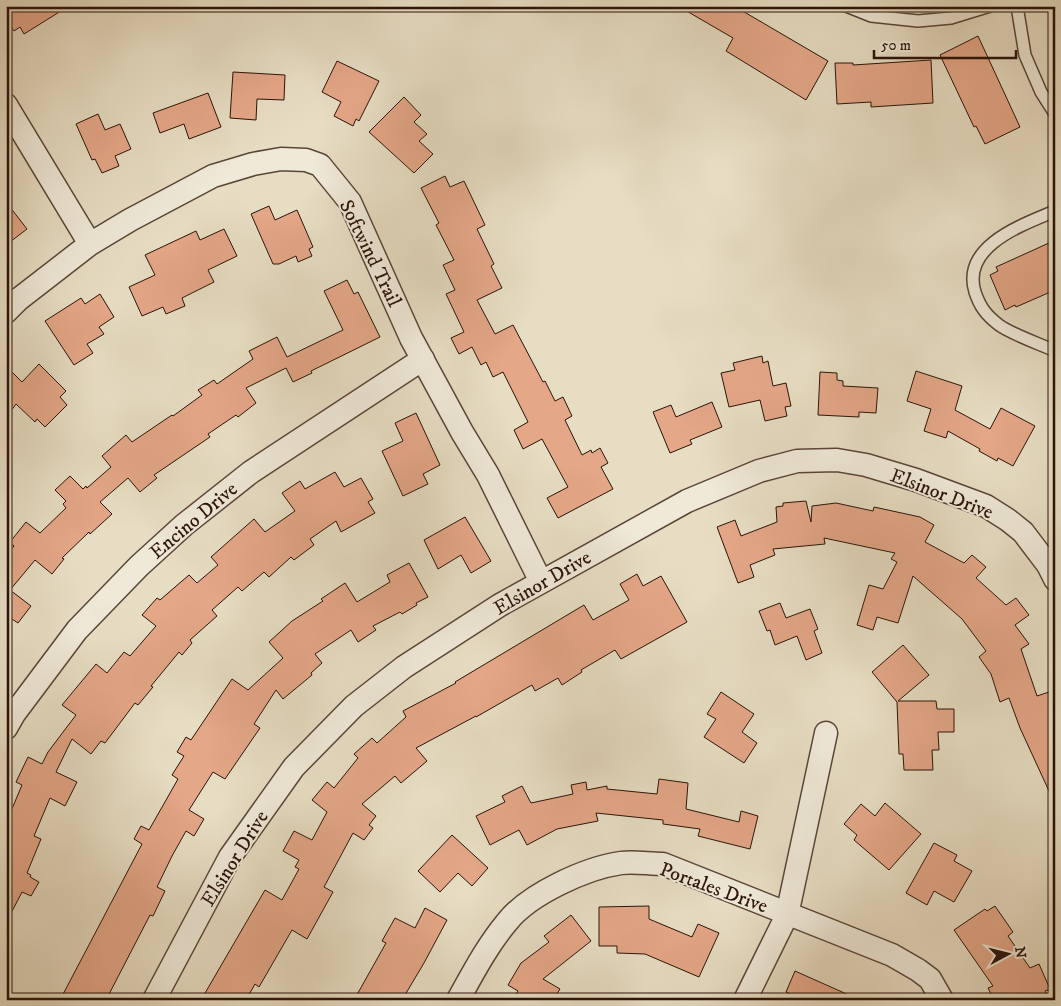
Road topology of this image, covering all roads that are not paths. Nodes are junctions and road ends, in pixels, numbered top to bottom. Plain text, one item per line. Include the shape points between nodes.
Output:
1 (846, 6) edge
2 (990, 6) edge
3 (1017, 6) edge
4 (6, 106) edge
5 (1055, 114) edge
6 (1055, 211) edge
7 (90, 244) junction
8 (6, 312) edge
9 (1055, 351) edge
10 (423, 358) junction
11 (1055, 579) edge
12 (541, 582) junction
13 (6, 728) edge
14 (826, 732) dead end
15 (788, 915) junction
16 (154, 1000) edge
17 (458, 1000) edge
18 (744, 1000) edge
19 (942, 1000) edge

1 - 2 lane via 871,16 918,21 951,18
3 - 5 lane via 1025,55 1041,92
4 - 7 street
6 - 9 lane via 1018,227 985,249 978,258 972,282 979,306 1000,326
7 - 8 street, Softwind Trail
7 - 10 street, Softwind Trail via 213,176 281,159 306,160 320,165 350,202
10 - 12 street, Softwind Trail via 488,475
10 - 13 street, Encino Drive via 251,472 184,525 77,630
11 - 12 street, Elsinor Drive via 1048,564 1023,532 986,506 916,480 838,460 798,461 759,471 696,497
12 - 16 street, Elsinor Drive via 404,667 354,706 294,767 230,857
14 - 15 street
15 - 17 street, Portales Drive via 663,864 622,863 592,870 537,896 508,920 488,946
15 - 18 street
15 - 19 street, Portales Drive via 892,955 930,979

